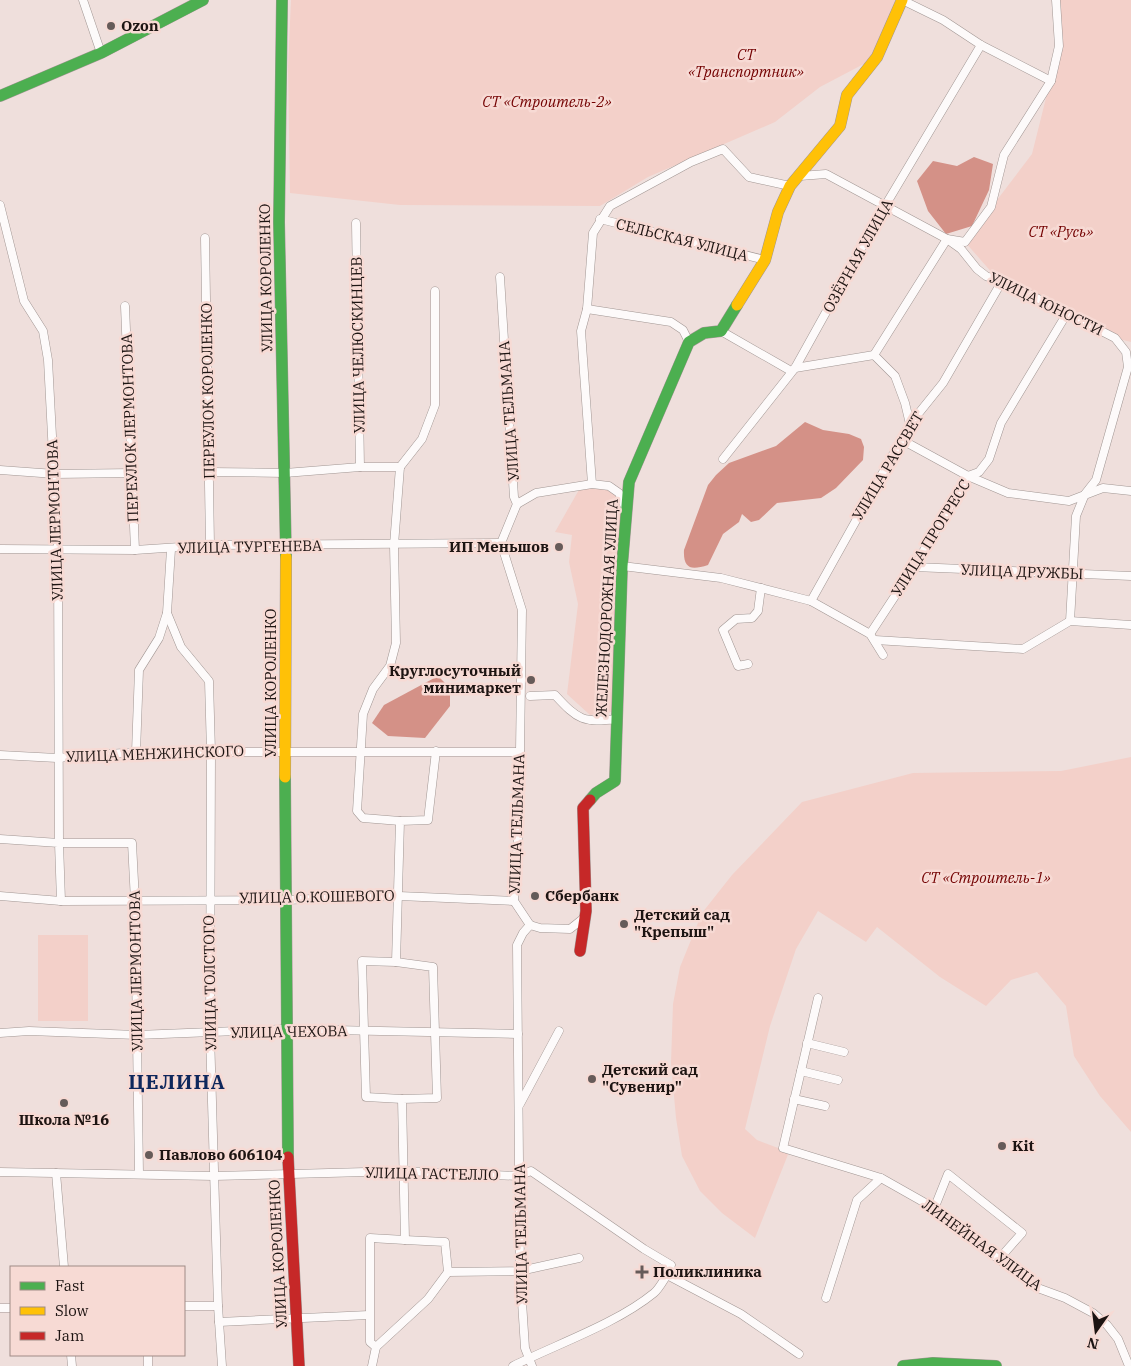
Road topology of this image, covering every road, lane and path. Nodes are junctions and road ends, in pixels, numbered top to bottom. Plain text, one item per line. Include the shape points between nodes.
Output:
1 (83, 0) edge
2 (202, 0) edge
3 (282, 0) edge
4 (902, 0) edge
5 (1056, 0) edge
6 (981, 45) junction
7 (101, 53) junction
8 (1051, 81) junction
9 (0, 96) edge
10 (800, 176) junction
11 (790, 186) junction
12 (0, 205) edge
13 (885, 206) junction
14 (600, 220) junction
15 (356, 223) dead end
16 (205, 238) dead end
17 (947, 239) junction
18 (765, 260) junction
19 (500, 277) dead end
20 (1001, 283) junction
21 (435, 291) dead end
22 (125, 306) dead end
23 (587, 309) junction
24 (1066, 314) junction
25 (721, 331) junction
26 (689, 342) junction
27 (874, 355) junction
28 (793, 369) junction
29 (910, 424) junction
30 (902, 440) junction
31 (723, 459) dead end
32 (360, 467) junction
33 (400, 467) junction
34 (0, 470) edge
35 (133, 472) junction
36 (209, 472) junction
37 (285, 473) junction
38 (55, 474) junction
39 (968, 476) junction
40 (592, 484) junction
41 (1131, 491) edge
42 (1085, 494) junction
43 (518, 504) junction
44 (625, 507) junction
45 (501, 543) junction
46 (286, 544) junction
47 (210, 545) junction
48 (394, 545) junction
49 (171, 548) junction
50 (0, 550) edge
51 (58, 550) junction
52 (134, 550) junction
53 (622, 566) junction
54 (914, 567) junction
55 (1073, 574) junction
56 (1131, 576) edge
57 (761, 588) junction
58 (811, 601) junction
59 (166, 613) junction
60 (1070, 620) junction
61 (1131, 625) edge
62 (872, 637) junction
63 (883, 655) dead end
64 (748, 664) dead end
65 (530, 696) dead end
66 (617, 719) junction
67 (286, 751) junction
68 (359, 751) junction
69 (436, 751) junction
70 (136, 752) junction
71 (211, 752) junction
72 (520, 752) junction
73 (0, 755) edge
74 (57, 758) junction
75 (400, 821) junction
76 (0, 839) edge
77 (59, 843) junction
78 (0, 896) edge
79 (399, 896) junction
80 (210, 899) junction
81 (284, 900) junction
82 (61, 901) junction
83 (135, 901) junction
84 (514, 901) junction
85 (585, 917) junction
86 (530, 926) junction
87 (580, 951) dead end
88 (396, 962) junction
89 (818, 998) dead end
90 (286, 1029) junction
91 (363, 1031) junction
92 (560, 1031) dead end
93 (435, 1032) junction
94 (0, 1033) edge
95 (210, 1034) junction
96 (518, 1034) junction
97 (137, 1035) junction
98 (808, 1043) junction
99 (844, 1052) dead end
100 (801, 1071) junction
101 (838, 1080) dead end
102 (794, 1099) junction
103 (402, 1100) junction
104 (520, 1104) junction
105 (825, 1106) dead end
106 (403, 1171) junction
107 (0, 1172) edge
108 (56, 1173) junction
109 (288, 1173) junction
110 (139, 1174) junction
111 (214, 1176) junction
112 (518, 1176) junction
113 (881, 1178) junction
114 (934, 1209) junction
115 (405, 1240) junction
116 (579, 1258) dead end
117 (999, 1259) junction
118 (64, 1266) edge
119 (520, 1270) junction
120 (448, 1272) junction
121 (667, 1275) junction
122 (826, 1298) dead end
123 (185, 1306) edge
124 (218, 1306) junction
125 (369, 1316) junction
126 (296, 1320) junction
127 (220, 1322) junction
128 (376, 1347) junction
129 (799, 1354) dead end
130 (530, 1362) edge
131 (222, 1366) edge
132 (299, 1366) edge
133 (372, 1366) edge
134 (513, 1366) edge
135 (903, 1366) edge
136 (996, 1366) edge
137 (1129, 1366) edge

1 - 7 street
2 - 7 street
3 - 37 street, УЛИЦА КОРОЛЕНКО via 279,222
4 - 6 street via 943,20
4 - 10 street via 877,57 847,94 840,126
5 - 8 street via 1059,46
6 - 8 street
6 - 13 street, ОЗЁРНАЯ УЛИЦА
7 - 9 street
8 - 17 street via 1004,155 991,207 965,242
10 - 11 street
10 - 13 street, УЛИЦА ЮНОСТИ via 826,174
11 - 14 street, ЖЕЛЕЗНОДОРОЖНАЯ УЛИЦА via 748,177 724,149 691,162 610,206
11 - 18 street via 778,212
12 - 38 street, УЛИЦА ЛЕРМОНТОВА via 24,301 43,331 48,360
13 - 17 street, УЛИЦА ЮНОСТИ
13 - 28 street, ОЗЁРНАЯ УЛИЦА
14 - 18 street, СЕЛЬСКАЯ УЛИЦА
14 - 23 street, ЖЕЛЕЗНОДОРОЖНАЯ УЛИЦА via 593,233
15 - 32 street, УЛИЦА ЧЕЛЮСКИНЦЕВ
16 - 36 street, ПЕРЕУЛОК КОРОЛЕНКО
17 - 20 street, УЛИЦА ЮНОСТИ via 962,249 977,269
17 - 27 street
18 - 25 street
19 - 43 street, УЛИЦА ТЕЛЬМАНА via 514,498
20 - 24 street, УЛИЦА ЮНОСТИ
20 - 29 street, УЛИЦА РАССВЕТ via 942,383
21 - 33 street via 435,404 422,438
22 - 35 street, ПЕРЕУЛОК ЛЕРМОНТОВА
23 - 26 street via 671,322 683,330
23 - 40 street, ЖЕЛЕЗНОДОРОЖНАЯ УЛИЦА via 581,331
24 - 39 street, УЛИЦА ПРОГРЕСС via 1001,423 989,459 979,472
24 - 42 street, УЛИЦА ЮНОСТИ via 1115,338 1126,352 1128,368 1096,480
25 - 26 street via 698,334
25 - 28 street
26 - 44 street, ЖЕЛЕЗНОДОРОЖНАЯ УЛИЦА via 629,482
27 - 28 street
27 - 29 street via 895,376
28 - 31 street, ОЗЁРНАЯ УЛИЦА
29 - 30 street, УЛИЦА РАССВЕТ
30 - 39 street
30 - 58 street, УЛИЦА РАССВЕТ
32 - 33 street
32 - 37 street
33 - 48 street
34 - 38 street
35 - 38 street
35 - 52 street, ПЕРЕУЛОК ЛЕРМОНТОВА
36 - 37 street
36 - 47 street, ПЕРЕУЛОК КОРОЛЕНКО
37 - 46 street, УЛИЦА КОРОЛЕНКО
38 - 51 street, УЛИЦА ЛЕРМОНТОВА
39 - 42 street via 1008,492 1069,501
39 - 54 street, УЛИЦА ПРОГРЕСС
40 - 43 street, ЖЕЛЕЗНОДОРОЖНАЯ УЛИЦА via 536,493
40 - 44 street via 609,486 619,493
41 - 42 street via 1103,488
42 - 55 street, УЛИЦА ЮНОСТИ via 1076,516
43 - 45 street
44 - 53 street, ЖЕЛЕЗНОДОРОЖНАЯ УЛИЦА
45 - 48 street, УЛИЦА ТУРГЕНЕВА
45 - 72 street, УЛИЦА ТЕЛЬМАНА via 522,610
46 - 47 street, УЛИЦА ТУРГЕНЕВА
46 - 48 street, УЛИЦА ТУРГЕНЕВА
46 - 67 street, УЛИЦА КОРОЛЕНКО
47 - 49 street, УЛИЦА ТУРГЕНЕВА
48 - 68 street via 396,643 390,666 373,689 363,714
49 - 52 street, УЛИЦА ТУРГЕНЕВА
49 - 59 street, УЛИЦА ТОЛСТОГО
50 - 51 street, УЛИЦА ТУРГЕНЕВА
51 - 52 street, УЛИЦА ТУРГЕНЕВА
51 - 74 street, УЛИЦА ЛЕРМОНТОВА
53 - 57 street via 721,578
53 - 66 street, ЖЕЛЕЗНОДОРОЖНАЯ УЛИЦА
54 - 55 street, УЛИЦА ДРУЖБЫ
54 - 62 street, УЛИЦА ПРОГРЕСС
55 - 56 street, УЛИЦА ДРУЖБЫ
55 - 60 street, УЛИЦА ЮНОСТИ
57 - 58 street
57 - 64 street via 758,611 752,618 736,619 723,630 738,666
58 - 62 street
59 - 70 street, УЛИЦА ТОЛСТОГО via 159,638 138,670
59 - 71 street, УЛИЦА ТОЛСТОГО via 181,647 208,681
60 - 61 street
60 - 62 street via 1023,649
62 - 63 street
65 - 66 street via 555,695 573,714 593,722
66 - 85 street, ЖЕЛЕЗНОДОРОЖНАЯ УЛИЦА via 615,781 596,793 583,808
67 - 68 street, УЛИЦА МЕНЖИНСКОГО
67 - 71 street, УЛИЦА МЕНЖИНСКОГО
67 - 81 street, УЛИЦА КОРОЛЕНКО
68 - 69 street, УЛИЦА МЕНЖИНСКОГО
68 - 75 street via 357,811 363,818
69 - 72 street, УЛИЦА МЕНЖИНСКОГО
69 - 75 street via 428,820
70 - 71 street, УЛИЦА МЕНЖИНСКОГО
70 - 74 street, УЛИЦА МЕНЖИНСКОГО
71 - 80 street, УЛИЦА ТОЛСТОГО
72 - 84 street, УЛИЦА ТЕЛЬМАНА
73 - 74 street, УЛИЦА МЕНЖИНСКОГО
74 - 77 street, УЛИЦА ЛЕРМОНТОВА
75 - 79 street
76 - 77 street, УЛИЦА ЛЕРМОНТОВА
77 - 82 street, УЛИЦА ЛЕРМОНТОВА
77 - 83 street, УЛИЦА ЛЕРМОНТОВА via 132,843
78 - 82 street, УЛИЦА О.КОШЕВОГО
79 - 81 street, УЛИЦА О.КОШЕВОГО
79 - 84 street, УЛИЦА О.КОШЕВОГО
79 - 88 street
80 - 81 street, УЛИЦА О.КОШЕВОГО
80 - 83 street, УЛИЦА О.КОШЕВОГО
80 - 95 street, УЛИЦА ТОЛСТОГО
81 - 90 street, УЛИЦА КОРОЛЕНКО
82 - 83 street, УЛИЦА О.КОШЕВОГО
83 - 97 street, УЛИЦА ЛЕРМОНТОВА
84 - 86 street, УЛИЦА ТЕЛЬМАНА
85 - 86 street via 570,929
85 - 87 street, ЖЕЛЕЗНОДОРОЖНАЯ УЛИЦА
86 - 96 street, УЛИЦА ТЕЛЬМАНА via 517,945
88 - 91 street via 362,962
88 - 93 street via 433,967
89 - 98 street, ЛИНЕЙНАЯ УЛИЦА
90 - 91 street, УЛИЦА ЧЕХОВА
90 - 95 street, УЛИЦА ЧЕХОВА
90 - 109 street, УЛИЦА КОРОЛЕНКО
91 - 93 street, УЛИЦА ЧЕХОВА
91 - 103 street via 366,1097
92 - 104 street
93 - 96 street, УЛИЦА ЧЕХОВА
93 - 103 street via 437,1098
94 - 97 street, УЛИЦА ЧЕХОВА
95 - 97 street, УЛИЦА ЧЕХОВА
95 - 111 street, УЛИЦА ТОЛСТОГО
96 - 104 street, УЛИЦА ТЕЛЬМАНА
97 - 110 street, УЛИЦА ЛЕРМОНТОВА
98 - 99 street
98 - 100 street, ЛИНЕЙНАЯ УЛИЦА
100 - 101 street
100 - 102 street, ЛИНЕЙНАЯ УЛИЦА
102 - 105 street
102 - 113 street, ЛИНЕЙНАЯ УЛИЦА via 784,1148
103 - 106 street
104 - 112 street, УЛИЦА ТЕЛЬМАНА
106 - 109 street, УЛИЦА ГАСТЕЛЛО
106 - 112 street, УЛИЦА ГАСТЕЛЛО
106 - 115 street
107 - 108 street, УЛИЦА ГАСТЕЛЛО
108 - 110 street, УЛИЦА ГАСТЕЛЛО
108 - 118 street
109 - 111 street, УЛИЦА ГАСТЕЛЛО
109 - 126 street, УЛИЦА КОРОЛЕНКО
110 - 111 street, УЛИЦА ГАСТЕЛЛО
111 - 124 street, УЛИЦА ТОЛСТОГО
112 - 119 street, УЛИЦА ТЕЛЬМАНА
112 - 121 street, УЛИЦА ГАСТЕЛЛО via 531,1172 671,1265
113 - 114 street, ЛИНЕЙНАЯ УЛИЦА
113 - 122 street via 858,1200
114 - 117 street, ЛИНЕЙНАЯ УЛИЦА
114 - 117 street via 948,1174 1022,1233
115 - 120 street via 445,1242
115 - 125 street via 370,1238
116 - 119 street
117 - 137 street, ЛИНЕЙНАЯ УЛИЦА via 1035,1287 1093,1313 1118,1339
119 - 120 street
119 - 130 street, УЛИЦА ТЕЛЬМАНА via 525,1348
120 - 128 street via 428,1299
121 - 129 street via 740,1314
121 - 130 street via 655,1292 636,1305
123 - 124 street
124 - 127 street, УЛИЦА ТОЛСТОГО
125 - 126 street
125 - 128 street via 370,1342
126 - 127 street
126 - 132 street, УЛИЦА КОРОЛЕНКО
127 - 131 street, УЛИЦА ТОЛСТОГО
128 - 133 street
130 - 134 street
135 - 136 street via 932,1363

